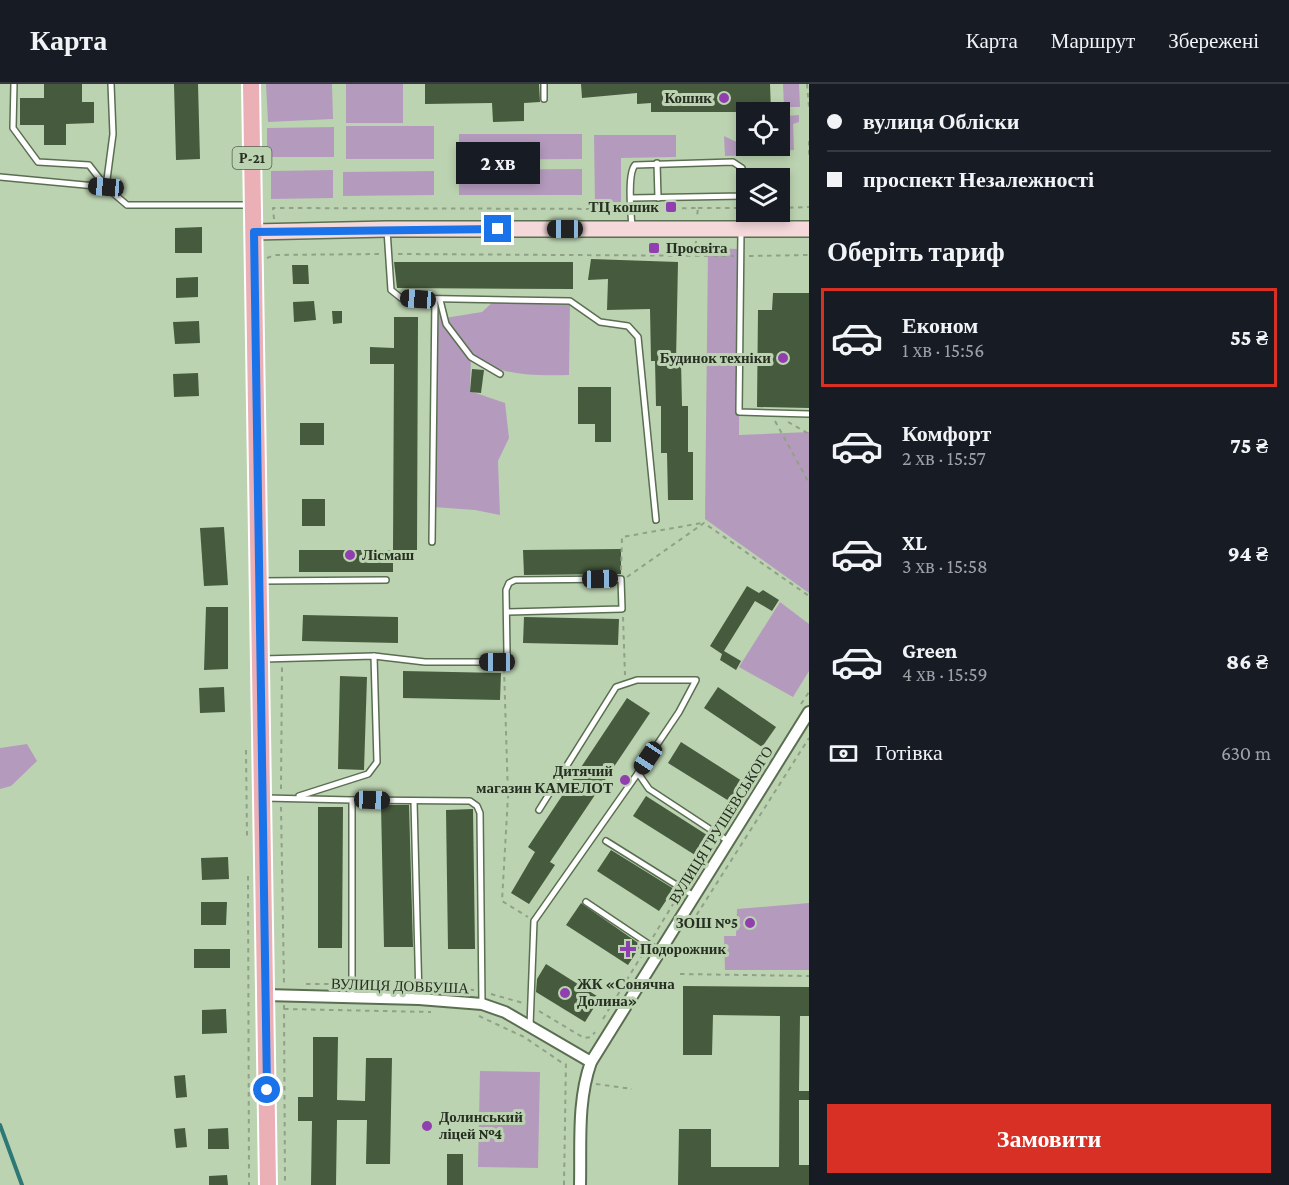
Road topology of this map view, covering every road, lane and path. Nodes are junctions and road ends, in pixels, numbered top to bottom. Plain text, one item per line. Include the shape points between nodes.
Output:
1 (14, 84) edge
2 (111, 84) edge
3 (251, 84) edge
4 (544, 84) edge
5 (807, 84) edge
6 (544, 99) dead end
7 (809, 107) edge
8 (809, 141) edge
9 (809, 155) edge
10 (657, 163) junction
11 (0, 177) edge
12 (106, 187) junction
13 (631, 198) junction
14 (658, 198) junction
15 (253, 205) junction
16 (809, 207) edge
17 (698, 208) junction
18 (736, 208) edge
19 (790, 208) edge
20 (631, 209) junction
21 (387, 229) junction
22 (632, 229) junction
23 (696, 229) junction
24 (741, 229) junction
25 (809, 229) edge
26 (274, 231) junction
27 (254, 232) junction
28 (388, 254) junction
29 (695, 254) junction
30 (809, 255) edge
31 (740, 257) junction
32 (255, 270) junction
33 (437, 300) junction
34 (500, 374) dead end
35 (771, 413) junction
36 (809, 414) edge
37 (809, 434) edge
38 (809, 483) edge
39 (656, 520) dead end
40 (704, 523) junction
41 (432, 542) dead end
42 (386, 580) dead end
43 (260, 581) junction
44 (621, 582) junction
45 (809, 596) edge
46 (622, 609) junction
47 (507, 612) junction
48 (374, 656) junction
49 (282, 658) junction
50 (261, 659) junction
51 (504, 659) junction
52 (626, 684) junction
53 (809, 712) edge
54 (809, 738) edge
55 (638, 773) junction
56 (281, 797) junction
57 (296, 797) junction
58 (263, 798) junction
59 (352, 800) junction
60 (414, 801) junction
61 (539, 810) dead end
62 (606, 841) dead end
63 (728, 841) junction
64 (694, 896) junction
65 (586, 902) dead end
66 (534, 921) junction
67 (686, 931) dead end
68 (659, 951) junction
69 (680, 974) dead end
70 (809, 976) edge
71 (265, 995) junction
72 (284, 996) junction
73 (352, 999) junction
74 (418, 999) junction
75 (482, 1004) junction
76 (284, 1009) junction
77 (442, 1013) dead end
78 (478, 1016) dead end
79 (530, 1026) junction
80 (576, 1034) dead end
81 (570, 1050) junction
82 (591, 1062) junction
83 (564, 1064) junction
84 (598, 1076) dead end
85 (566, 1080) junction
86 (590, 1083) junction
87 (632, 1089) dead end
88 (594, 1093) dead end
89 (268, 1185) edge
90 (285, 1185) edge
91 (564, 1185) edge
92 (580, 1185) edge

1 - 12 lane via 13,128 38,162 89,165
2 - 12 lane via 113,134
3 - 15 main road, Р-21
4 - 6 lane
5 - 7 path
8 - 9 path
10 - 13 lane via 633,166
10 - 14 lane
10 - 14 lane via 736,162 742,168 743,188 743,196
11 - 12 lane
12 - 15 lane via 127,205
13 - 14 lane
13 - 20 lane
15 - 27 main road, Р-21
16 - 19 path
17 - 18 path
17 - 20 path
17 - 23 path
20 - 22 lane
20 - 26 path via 273,208
21 - 22 main road
21 - 26 main road
21 - 28 lane
22 - 23 main road
23 - 24 main road
23 - 29 path
24 - 25 main road
24 - 31 lane
26 - 27 main road
27 - 32 main road, Р-21
28 - 29 path
28 - 32 path via 275,255 267,257 267,269
28 - 33 lane via 391,290 395,295
29 - 31 path
30 - 31 path
31 - 35 lane via 739,412
32 - 43 main road, Р-21
33 - 34 lane via 446,324 471,357
33 - 39 lane via 573,301 600,322 635,330
33 - 41 lane
35 - 36 lane
35 - 37 path
35 - 38 path
40 - 44 path
40 - 44 path via 622,537
40 - 45 path
42 - 43 lane
43 - 50 main road, Р-21
44 - 46 lane
44 - 47 lane via 514,580 506,590
46 - 47 lane
46 - 52 path
47 - 51 lane
48 - 49 lane
48 - 51 lane via 425,662
48 - 57 lane via 374,769
49 - 50 lane
49 - 56 path
50 - 58 main road, Р-21
51 - 66 path via 508,796 501,901
52 - 55 lane via 637,680 696,680
52 - 61 lane via 616,687
53 - 63 street, ВУЛИЦЯ ГРУШЕВСЬКОГО
54 - 67 path
55 - 63 lane via 649,789
55 - 66 lane
56 - 57 lane
56 - 58 lane
56 - 72 path
57 - 59 lane
58 - 71 main road, Р-21
59 - 60 lane
59 - 73 lane
60 - 74 lane
60 - 75 lane via 470,801 480,813
62 - 64 lane
63 - 64 street, ВУЛИЦЯ ГРУШЕВСЬКОГО
64 - 68 street, ВУЛИЦЯ ГРУШЕВСЬКОГО
65 - 68 lane
66 - 79 lane
68 - 82 street, ВУЛИЦЯ ГРУШЕВСЬКОГО
69 - 70 path
71 - 72 street, ВУЛИЦЯ ДОВБУША
71 - 89 main road, Р-21
72 - 73 street, ВУЛИЦЯ ДОВБУША
72 - 76 path
73 - 74 street, ВУЛИЦЯ ДОВБУША
74 - 75 street, ВУЛИЦЯ ДОВБУША
75 - 79 street, ВУЛИЦЯ ДОВБУША
76 - 77 path
76 - 90 path
78 - 83 path via 524,1037
79 - 81 street, ВУЛИЦЯ ДОВБУША
80 - 81 path
81 - 82 street, ВУЛИЦЯ ДОВБУША
81 - 83 path
82 - 86 street, ВУЛИЦЯ ГРУШЕВСЬКОГО
83 - 85 path
84 - 86 path
85 - 86 path
85 - 91 path
86 - 87 path
86 - 88 path
86 - 92 street, ВУЛИЦЯ ГРУШЕВСЬКОГО

